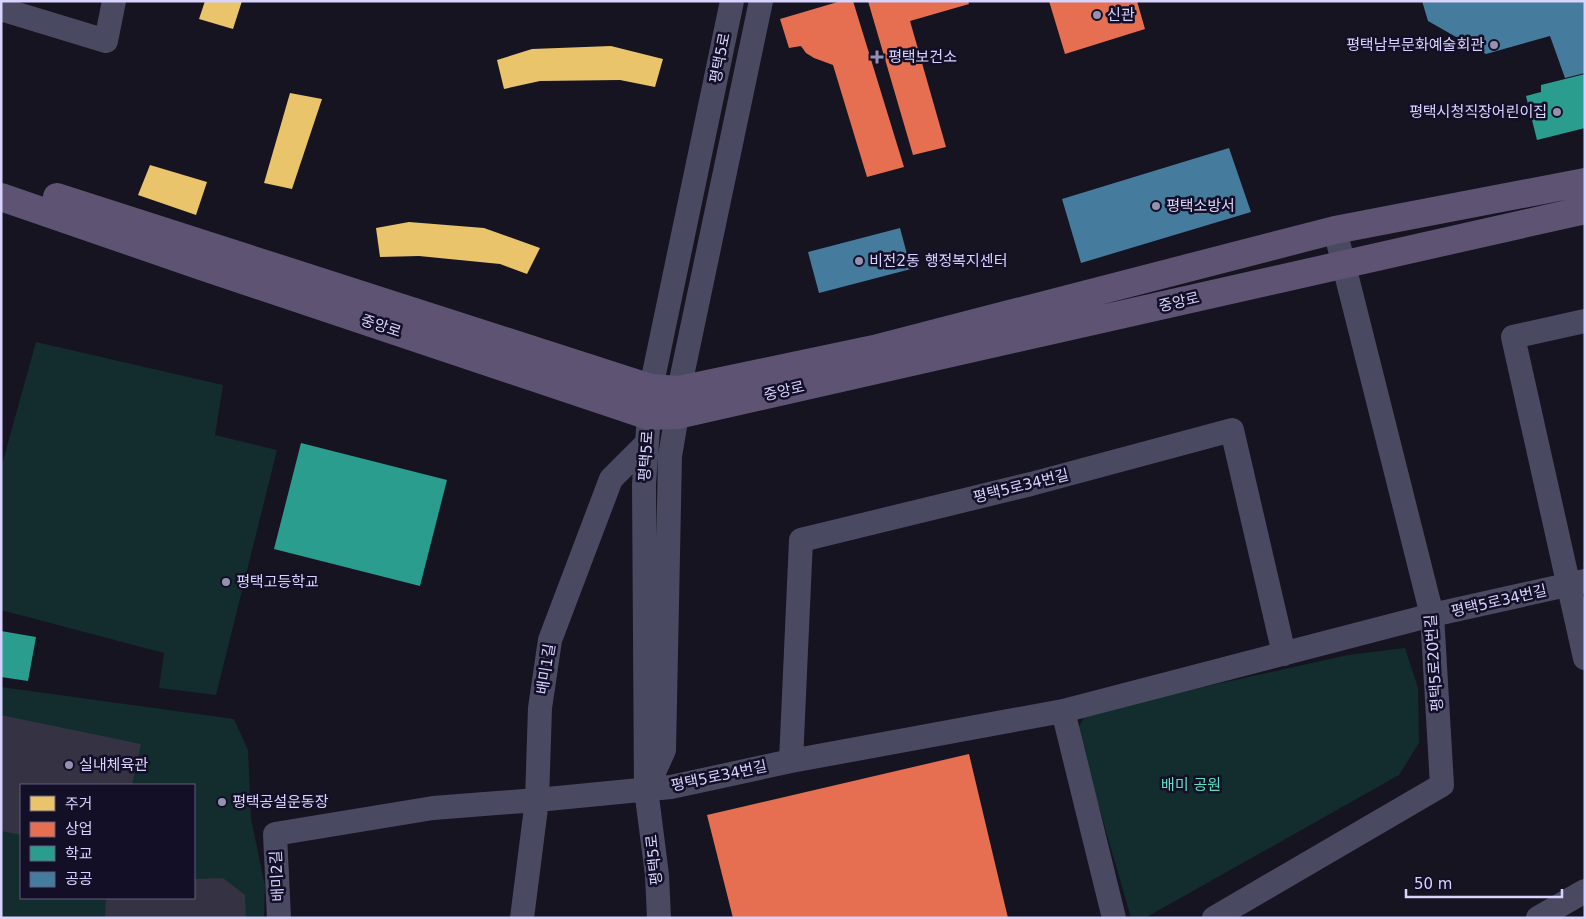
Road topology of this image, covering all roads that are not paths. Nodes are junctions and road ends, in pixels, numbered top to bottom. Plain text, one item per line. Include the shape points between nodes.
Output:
1 (114, 1) edge
2 (731, 9) edge
3 (4, 11) edge
4 (759, 12) edge
5 (1, 179) edge
6 (1585, 182) edge
7 (1, 197) edge
8 (1585, 210) edge
9 (1335, 230) junction
10 (1345, 265) junction
11 (1585, 321) edge
12 (651, 388) junction
13 (678, 403) junction
14 (649, 416) junction
15 (646, 444) junction
16 (1577, 583) edge
17 (1432, 615) junction
18 (1284, 654) junction
19 (1585, 658) edge
20 (1063, 711) junction
21 (791, 761) junction
22 (646, 789) junction
23 (537, 800) junction
24 (275, 834) joint
25 (1585, 891) edge
26 (279, 918) edge
27 (522, 918) edge
28 (659, 918) edge
29 (1114, 918) edge
30 (1214, 918) edge
31 (1538, 918) edge

1 - 3 street via 106,42
2 - 4 street
2 - 12 street, 평택5로
4 - 13 street
5 - 12 main road, 중앙로
6 - 9 main road, 중앙로
7 - 14 main road, 중앙로
8 - 10 main road, 중앙로
9 - 10 street, 평택5로20번길
9 - 13 main road, 중앙로
10 - 13 main road, 중앙로
10 - 17 street, 평택5로20번길
11 - 16 street via 1513,337
12 - 13 main road, 중앙로
12 - 14 street, 평택5로
13 - 14 main road, 중앙로
13 - 22 street via 670,456 664,750
14 - 15 street, 평택5로
15 - 22 street, 평택5로
15 - 23 street, 배미1길 via 611,480 550,640 540,708
16 - 17 street, 평택5로34번길
16 - 19 street
17 - 18 street, 평택5로34번길
17 - 30 street, 평택5로20번길 via 1442,785
18 - 20 street, 평택5로34번길
18 - 21 street, 평택5로34번길 via 1232,430 1031,484 801,540
20 - 21 street, 평택5로34번길
20 - 29 street
21 - 22 street, 평택5로34번길 via 671,787
22 - 23 street, 평택5로34번길
22 - 28 street, 평택5로
23 - 24 street, 평택5로34번길 via 433,808
23 - 27 street, 배미1길
24 - 26 street, 배미2길
25 - 31 street

